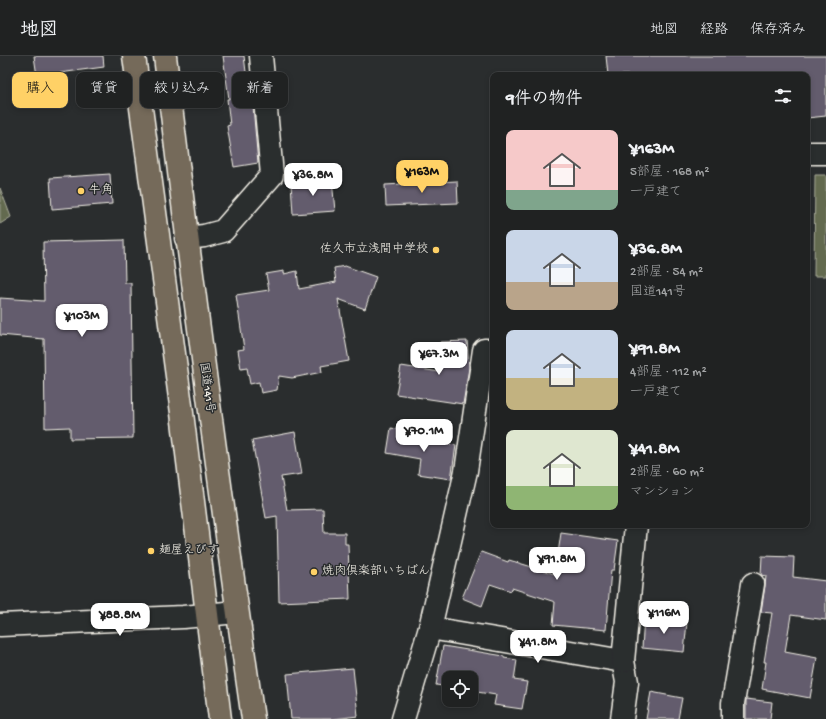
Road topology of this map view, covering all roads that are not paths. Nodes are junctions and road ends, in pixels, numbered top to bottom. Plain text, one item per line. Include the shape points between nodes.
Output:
1 (134, 56) edge
2 (165, 56) edge
3 (261, 56) edge
4 (810, 153) edge
5 (826, 153) edge
6 (186, 238) junction
7 (490, 350) edge
8 (636, 528) edge
9 (753, 584) dead end
10 (237, 612) junction
11 (206, 615) junction
12 (0, 625) edge
13 (430, 628) junction
14 (623, 661) junction
15 (220, 719) edge
16 (253, 719) edge
17 (403, 719) edge
18 (622, 719) edge
19 (733, 719) edge

1 - 11 highway
2 - 6 highway, 国道141号
3 - 6 street via 272,175 224,231
4 - 5 street
6 - 10 highway, 国道141号
7 - 13 street via 484,350 466,471
8 - 14 street
9 - 19 street via 733,703
10 - 11 street
10 - 16 highway, 国道141号
11 - 12 street
11 - 15 highway
13 - 14 street
13 - 17 street
14 - 18 street via 627,682

